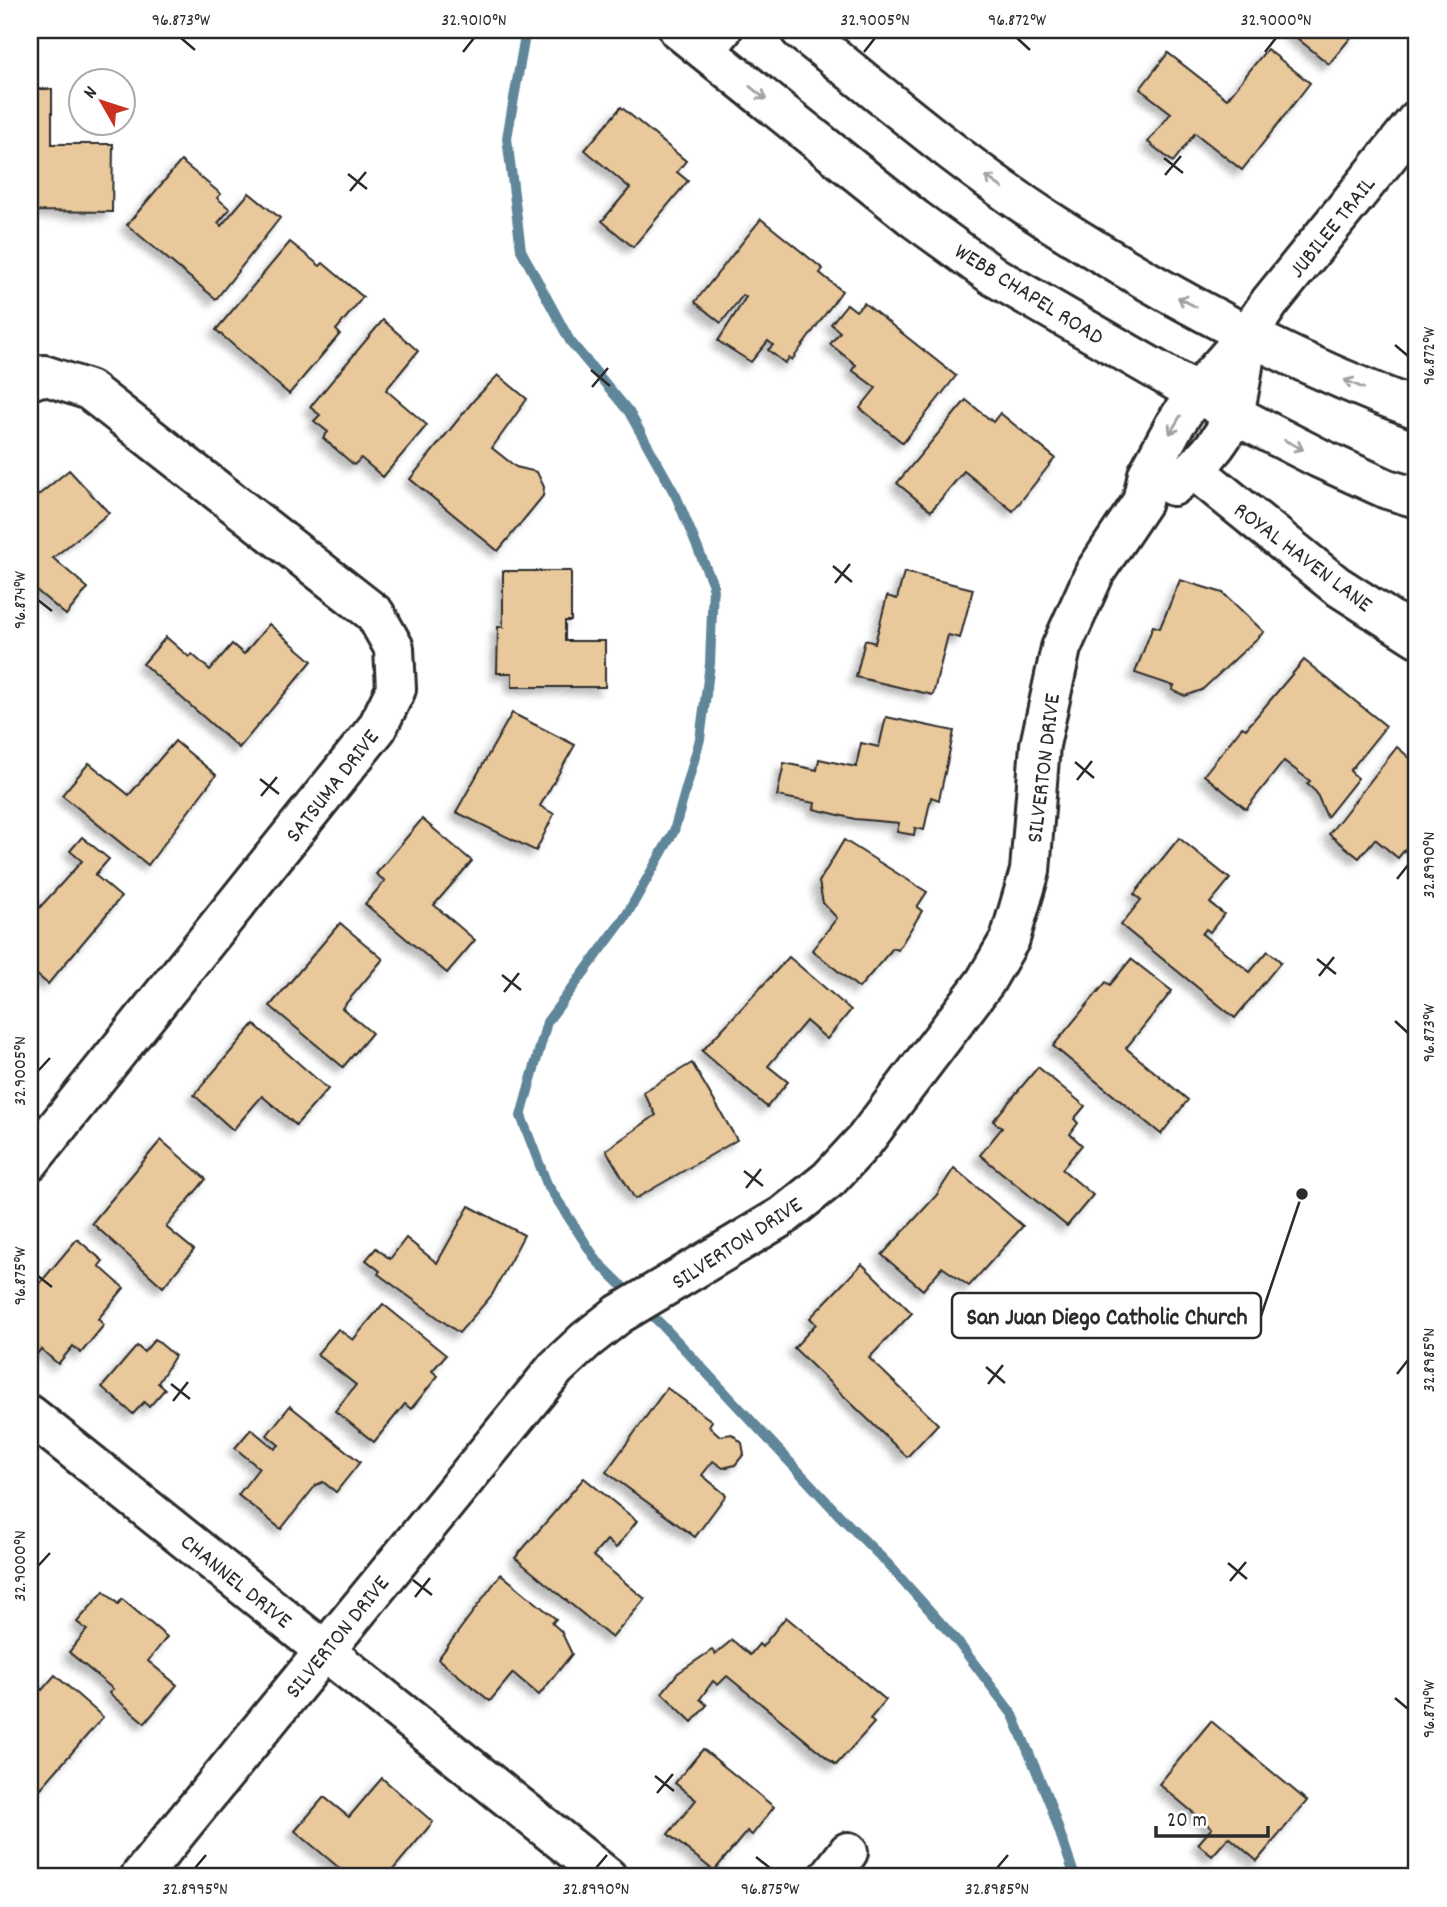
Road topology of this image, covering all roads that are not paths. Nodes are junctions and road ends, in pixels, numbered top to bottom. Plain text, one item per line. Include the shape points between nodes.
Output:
1 (800, 30) edge
2 (702, 37) edge
3 (1417, 120) edge
4 (1248, 334) junction
5 (37, 377) edge
6 (1196, 393) junction
7 (1417, 409) edge
8 (1233, 414) junction
9 (1194, 470) junction
10 (1417, 498) edge
11 (1142, 502) junction
12 (1417, 637) edge
13 (30, 1161) edge
14 (30, 1415) edge
15 (324, 1649) junction
16 (140, 1877) edge
17 (607, 1877) edge

4 -> 1 street via 1153,284 1048,220 967,163
2 -> 6 street, WEBB CHAPEL ROAD via 915,219 995,277
3 - 4 street, JUBILEE TRAIL
4 - 6 street, SILVERTON DRIVE
7 -> 4 street
4 - 8 street, SILVERTON DRIVE
5 - 13 street, SATSUMA DRIVE via 89,390 375,614 394,648 396,690 377,728
6 - 8 street, WEBB CHAPEL ROAD
6 -> 11 street, SILVERTON DRIVE via 1149,474
8 - 9 street, SILVERTON DRIVE via 1217,444
8 -> 10 street, WEBB CHAPEL ROAD via 1387,489
9 - 11 street, SILVERTON DRIVE
9 - 12 street, ROYAL HAVEN LANE via 1336,584
11 - 15 street, SILVERTON DRIVE via 1095,572 1061,648 1040,745 1030,871 1010,939 985,982 865,1140 829,1179 783,1216 619,1314 556,1368
14 - 15 street, CHANNEL DRIVE
15 - 16 street, SILVERTON DRIVE
15 - 17 street, CHANNEL DRIVE

